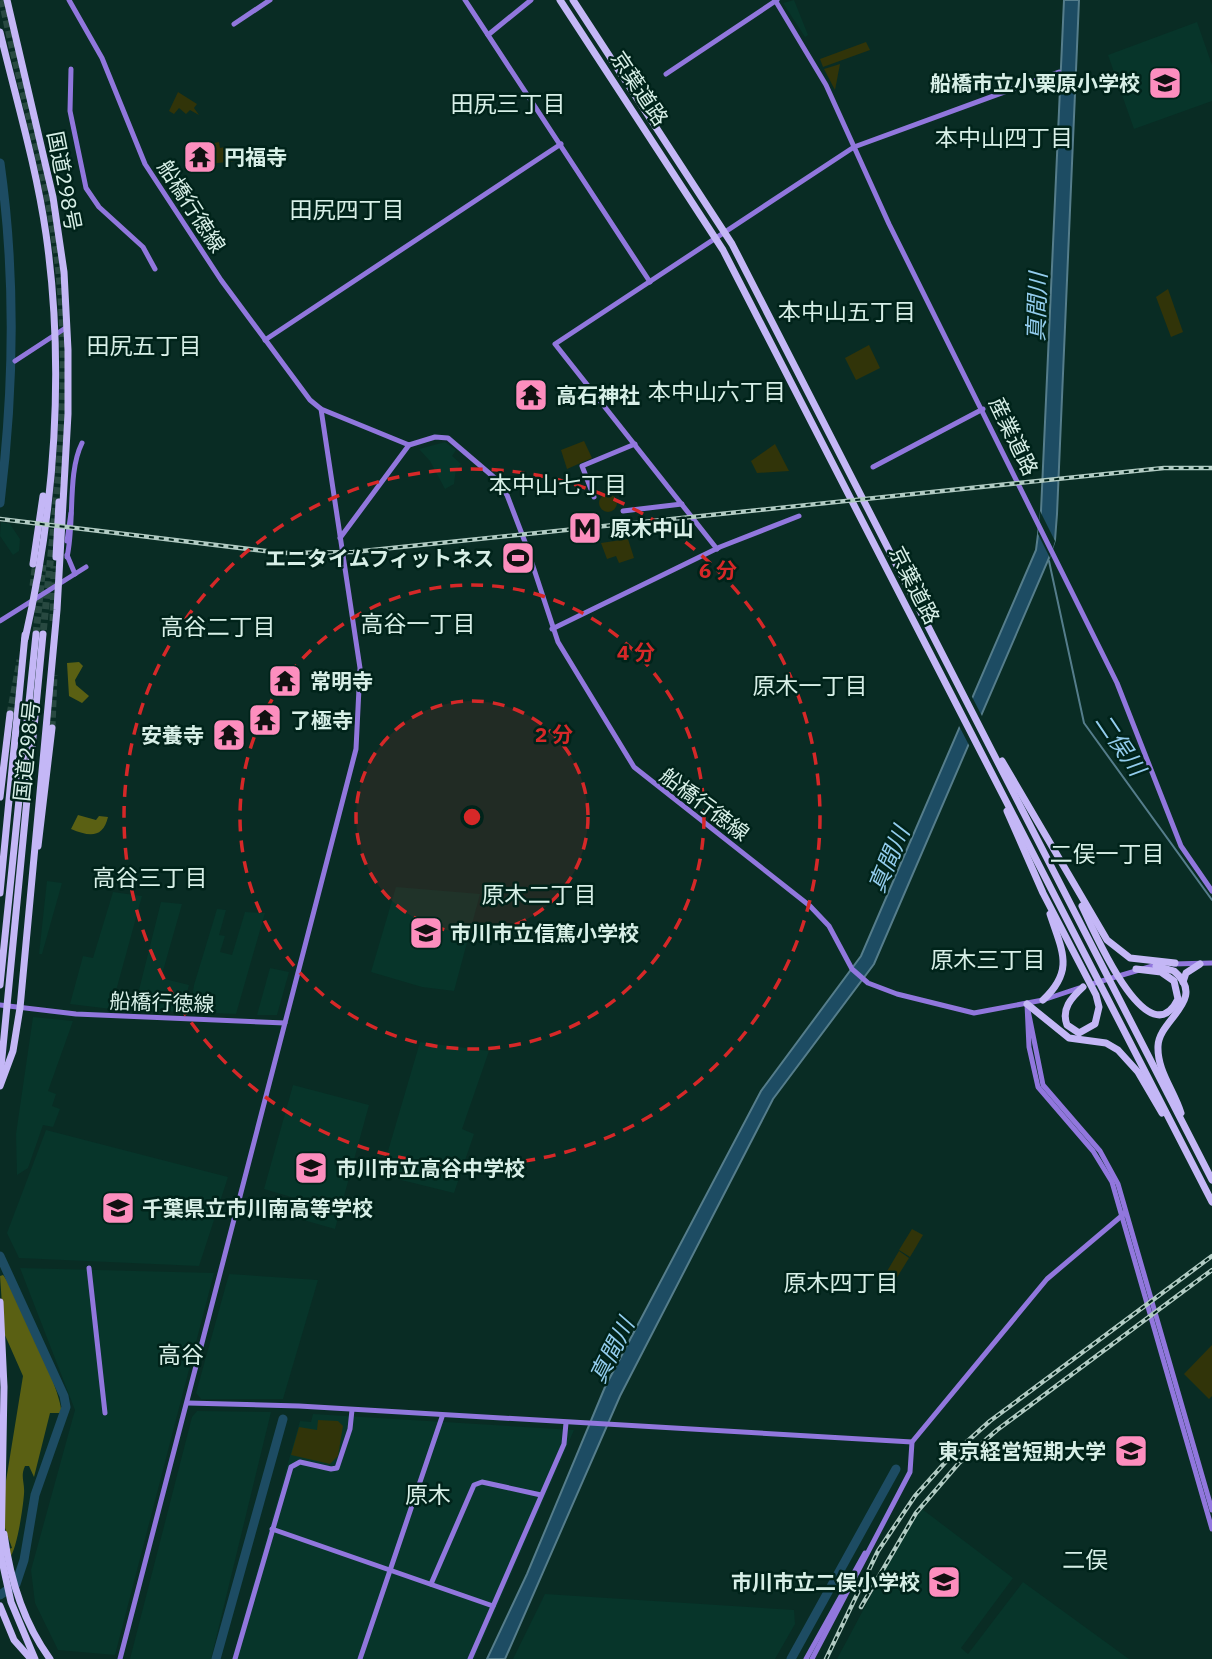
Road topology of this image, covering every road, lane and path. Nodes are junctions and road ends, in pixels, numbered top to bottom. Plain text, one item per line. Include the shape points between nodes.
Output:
1 (7, 0) edge
2 (69, 0) edge
3 (270, 0) edge
4 (465, 0) edge
5 (531, 0) edge
6 (560, 0) edge
7 (574, 0) edge
8 (776, 0) edge
9 (234, 24) dead end
10 (0, 32) edge
11 (488, 35) junction
12 (71, 69) dead end
13 (1059, 72) dead end
14 (666, 74) dead end
15 (561, 144) junction
16 (854, 147) junction
17 (155, 269) dead end
18 (650, 282) junction
19 (67, 327) junction
20 (55, 334) junction
21 (265, 340) junction
22 (15, 361) dead end
23 (983, 408) junction
24 (321, 409) junction
25 (82, 443) dead end
26 (635, 444) junction
27 (409, 445) junction
28 (873, 467) dead end
29 (594, 497) dead end
30 (682, 504) junction
31 (623, 511) dead end
32 (799, 516) dead end
33 (340, 538) junction
34 (717, 549) junction
35 (75, 574) junction
36 (68, 579) junction
37 (57, 586) junction
38 (30, 602) junction
39 (0, 621) edge
40 (552, 629) junction
41 (40, 634) tunnel mouth
42 (10, 714) tunnel mouth
43 (52, 728) tunnel mouth
44 (984, 734) junction
45 (999, 785) junction
46 (0, 797) edge
47 (1047, 836) junction
48 (31, 882) junction
49 (1212, 891) edge
50 (0, 893) edge
51 (1043, 893) junction
52 (1212, 963) edge
53 (7, 964) junction
54 (1175, 964) junction
55 (1200, 964) junction
56 (1152, 966) junction
57 (1136, 969) junction
58 (1183, 982) junction
59 (0, 985) edge
60 (1085, 986) junction
61 (1043, 1000) junction
62 (1027, 1004) junction
63 (0, 1005) edge
64 (20, 1008) junction
65 (285, 1023) junction
66 (0, 1079) edge
67 (0, 1086) edge
68 (1187, 1131) junction
69 (1177, 1134) junction
70 (1212, 1180) edge
71 (1212, 1202) edge
72 (1123, 1215) junction
73 (89, 1268) dead end
74 (0, 1302) edge
75 (188, 1403) junction
76 (352, 1410) junction
77 (105, 1413) dead end
78 (442, 1417) junction
79 (566, 1423) junction
80 (912, 1442) junction
81 (1, 1495) edge
82 (541, 1495) junction
83 (1212, 1510) edge
84 (272, 1529) junction
85 (1212, 1529) edge
86 (869, 1548) junction
87 (390, 1570) junction
88 (431, 1584) junction
89 (0, 1606) edge
90 (493, 1606) junction
91 (36, 1659) edge
92 (50, 1659) edge
93 (120, 1659) edge
94 (235, 1659) edge
95 (360, 1659) edge
96 (470, 1659) edge
97 (806, 1659) edge
98 (812, 1659) edge

1 - 19 highway, 国道298号 via 53,197
2 - 21 street, 船橋行徳線 via 102,58 145,164
3 - 9 street
4 - 11 street
5 - 11 street
6 - 45 highway, 京葉道路 via 723,250
7 - 44 highway, 京葉道路 via 732,243
8 - 14 street
8 - 16 street, 産業道路 via 818,70
10 - 20 highway, 国道298号 via 40,200
11 - 15 street
12 - 17 street via 70,111 86,188 99,207 144,247
13 - 16 street
15 - 18 street
15 - 21 street
16 - 18 street
16 - 23 street, 産業道路
18 - 26 street via 555,344
19 - 20 street
19 - 37 highway, 国道298号 via 68,414 57,522
20 - 22 street
20 - 38 highway, 国道298号 via 51,450
21 - 24 street, 船橋行徳線
23 - 28 street
23 - 49 street, 産業道路 via 1123,696 1181,846
24 - 27 street, 船橋行徳線
24 - 33 street
25 - 35 street via 76,457 67,557
26 - 29 street via 582,466
26 - 30 street
27 - 33 street
27 - 40 street, 船橋行徳線 via 448,438 496,479 526,542
30 - 31 street
30 - 34 street
32 - 34 street
33 - 65 street via 360,668 358,732
34 - 40 street
35 - 36 street
35 - 36 street via 86,567
36 - 37 street
37 - 38 street
37 - 48 highway, 国道298号
38 - 39 street
38 - 50 highway, 国道298号
40 - 62 street, 船橋行徳線 via 636,771 818,913 852,969 864,980 966,1012
41 - 53 highway
42 - 46 highway
43 - 48 highway
44 - 47 highway
44 - 68 highway, 京葉道路
45 - 51 highway
45 - 69 highway, 京葉道路
47 - 54 highway via 1114,948 1130,958
47 - 57 highway via 1129,994 1150,1013 1168,1012 1178,999 1174,981 1161,972
48 - 64 highway, 国道298号
51 - 60 highway via 1098,1001 1095,1024 1079,1033 1066,1025 1064,1013
51 - 61 highway via 1065,963 1061,978
52 - 55 street, 船橋行徳線
53 - 59 highway
53 - 66 highway
54 - 55 street, 船橋行徳線
54 - 56 street, 船橋行徳線
55 - 58 highway via 1186,973
56 - 57 street, 船橋行徳線
56 - 58 highway via 1174,971
57 - 60 street, 船橋行徳線
58 - 68 highway via 1184,1004 1160,1037 1158,1051
60 - 61 street, 船橋行徳線
61 - 62 street, 船橋行徳線
62 - 69 highway via 1069,1038 1106,1043 1118,1050 1138,1072
62 - 72 street via 1029,1047 1038,1087 1102,1163
63 - 64 street, 船橋行徳線
64 - 65 street, 船橋行徳線
64 - 67 highway, 国道298号 via 13,1051
65 - 75 street
68 - 70 highway, 京葉道路
69 - 71 highway, 京葉道路
72 - 80 street via 1047,1279
72 - 83 street
72 - 85 street
73 - 77 street
74 - 81 highway via 5,1387
75 - 76 street
75 - 93 street
76 - 78 street
76 - 84 street via 340,1465 331,1469 293,1464
78 - 79 street
78 - 87 street
79 - 80 street
79 - 82 street via 565,1441
80 - 86 street via 910,1472
81 - 91 highway via 5,1580
81 - 92 highway via 15,1589
82 - 88 street via 482,1482 474,1485
82 - 90 street
84 - 87 street
84 - 94 street
86 - 97 street
86 - 98 street
87 - 88 street
87 - 95 street
88 - 90 street
89 - 91 highway
90 - 96 street

